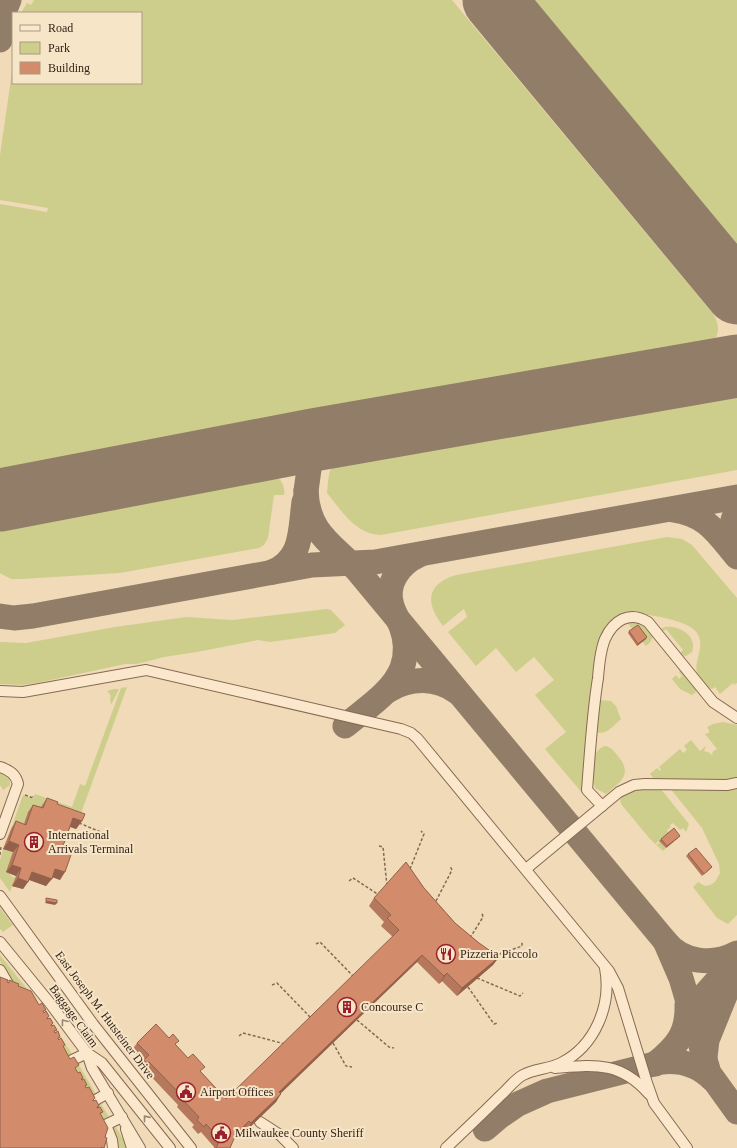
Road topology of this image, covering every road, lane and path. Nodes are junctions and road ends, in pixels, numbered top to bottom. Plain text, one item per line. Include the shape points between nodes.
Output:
1 (0, 691) edge
2 (737, 718) edge
3 (0, 767) edge
4 (737, 783) edge
5 (602, 806) junction
6 (78, 823) edge
7 (421, 831) dead end
8 (111, 833) dead end
9 (0, 834) edge
10 (1, 846) edge
11 (379, 846) dead end
12 (0, 855) edge
13 (450, 866) dead end
14 (526, 869) junction
15 (410, 870) edge
16 (349, 881) dead end
17 (387, 886) edge
18 (379, 895) edge
19 (0, 896) edge
20 (435, 903) edge
21 (482, 913) dead end
22 (522, 941) dead end
23 (316, 944) dead end
24 (466, 944) edge
25 (3, 946) edge
26 (492, 956) edge
27 (604, 964) junction
28 (0, 970) edge
29 (354, 977) edge
30 (478, 978) edge
31 (272, 985) dead end
32 (468, 987) edge
33 (523, 993) dead end
34 (17, 1000) edge
35 (311, 1018) edge
36 (357, 1020) edge
37 (498, 1023) dead end
38 (239, 1036) dead end
39 (333, 1043) edge
40 (285, 1044) edge
41 (394, 1048) dead end
42 (87, 1053) junction
43 (60, 1066) edge
44 (352, 1066) dead end
45 (545, 1069) junction
46 (108, 1093) junction
47 (652, 1097) junction
48 (85, 1106) edge
49 (124, 1120) junction
50 (260, 1122) edge
51 (106, 1125) junction
52 (95, 1130) edge
53 (113, 1148) edge
54 (132, 1148) edge
55 (140, 1148) edge
56 (170, 1148) edge
57 (191, 1148) edge
58 (293, 1148) edge
59 (446, 1148) edge
60 (687, 1148) edge

1 - 14 street via 23,692 142,670 407,731 417,738
2 - 5 street via 713,702 648,622 636,616 623,619 613,626 604,640 594,700 587,790
3 - 9 street via 14,775 18,784
4 - 5 street via 634,785 619,792
5 - 14 street
6 - 8 path via 108,835
7 - 15 path via 424,834
10 - 12 path
11 - 17 path via 383,847
13 - 20 path via 452,870
14 - 27 street
16 - 18 path via 352,878
19 - 57 street, East Joseph M. Hutsteiner Drive via 92,1024
21 - 24 path via 483,917
22 - 26 path via 522,946
23 - 29 path via 320,942
42 -> 25 street, Baggage Claim
27 - 45 street via 606,995 596,1029 584,1045 571,1056
27 - 47 street via 618,988
28 - 34 street
30 - 33 path via 520,996
31 - 35 path via 277,984
32 - 37 path via 494,1024
36 - 41 path via 389,1048
38 - 40 path via 243,1033
39 - 44 path via 346,1066
42 - 43 street
42 - 46 street, Baggage Claim via 92,1068
56 -> 42 street via 102,1063
45 - 47 street via 590,1066 612,1069 632,1078
45 - 59 street via 523,1075
46 - 48 street
46 - 49 street, Baggage Claim
47 - 60 street via 659,1112
49 - 51 street
49 - 54 street
49 - 55 street, Baggage Claim
50 - 58 street via 280,1135
51 - 52 street
51 - 53 street

